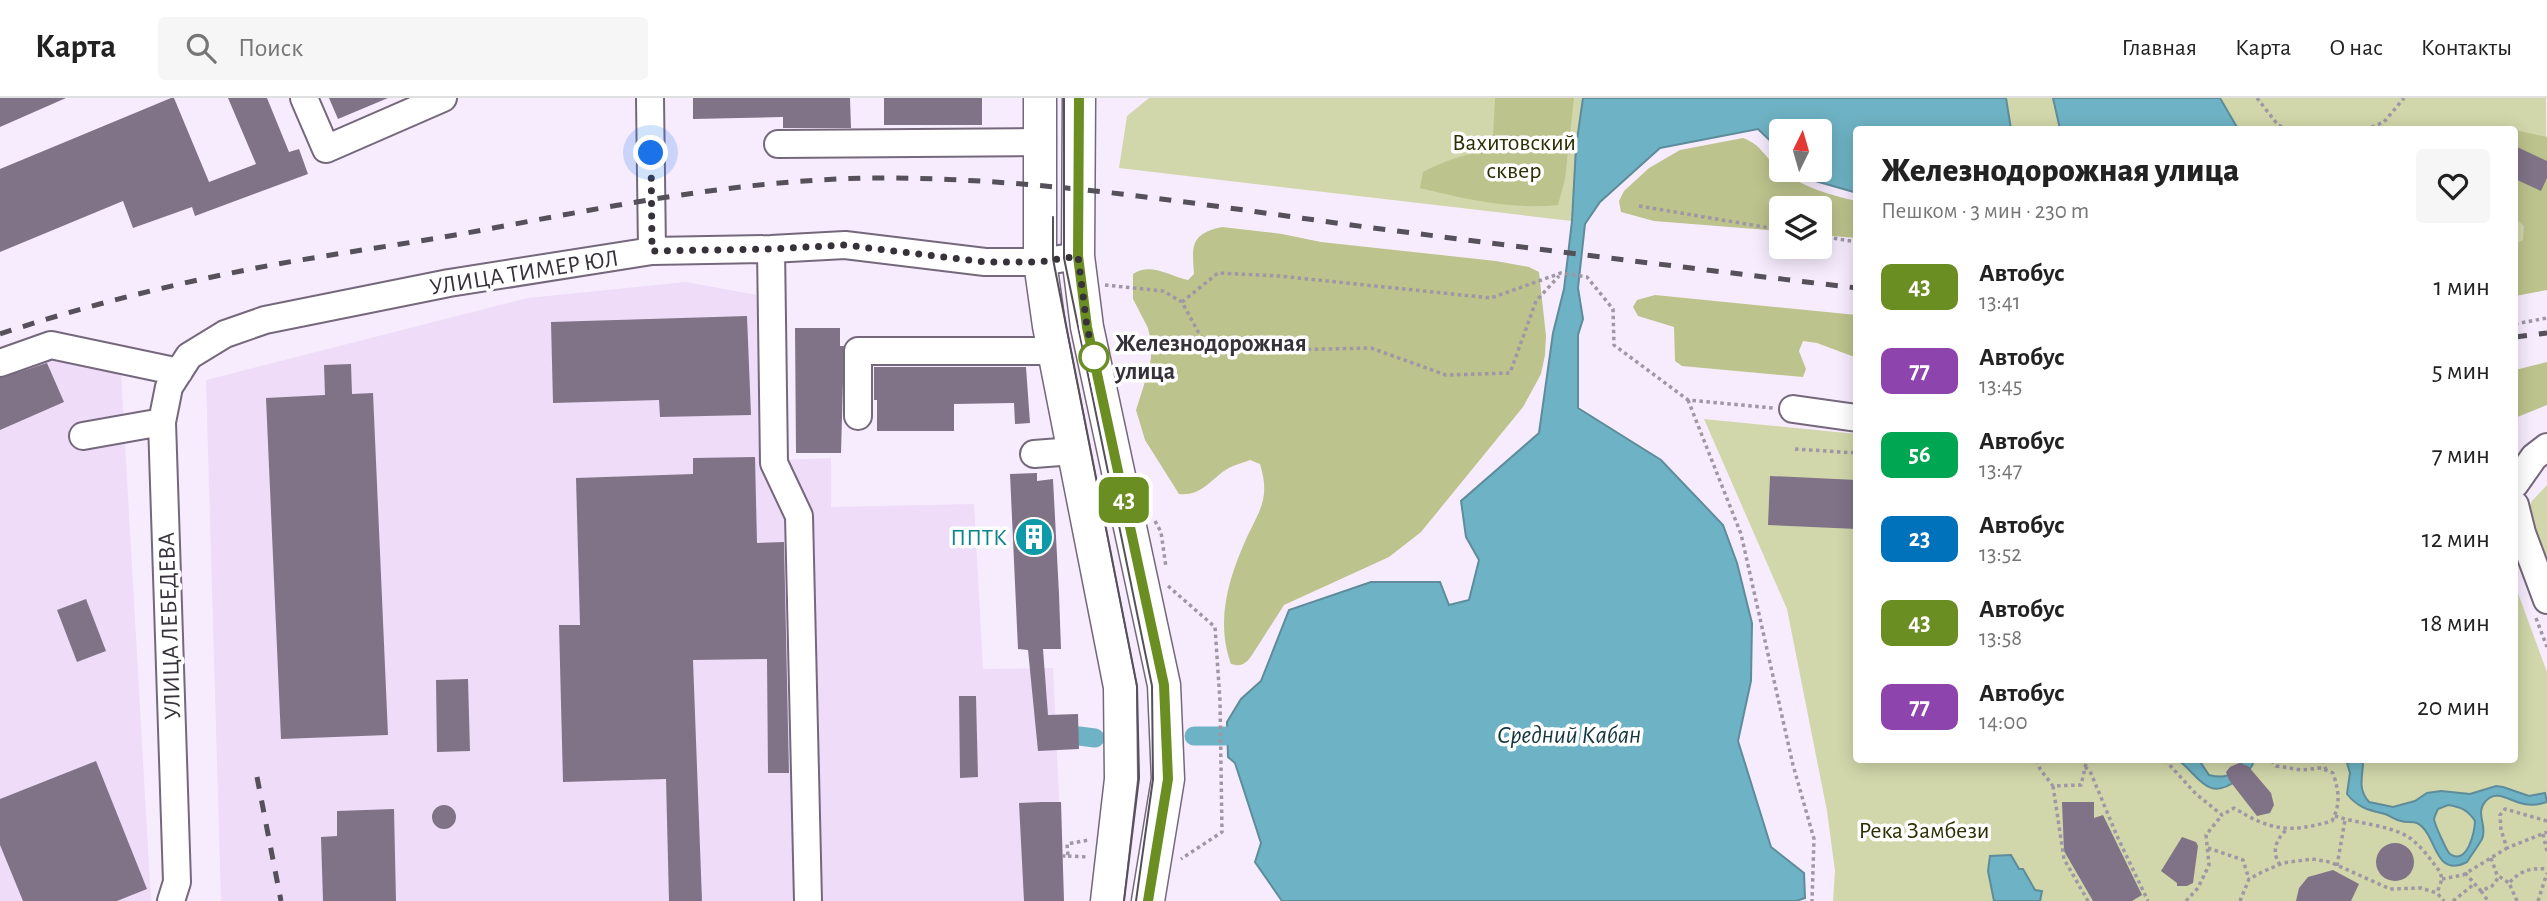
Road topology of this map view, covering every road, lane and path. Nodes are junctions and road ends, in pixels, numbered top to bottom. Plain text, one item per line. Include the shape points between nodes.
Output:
1 (304, 98) edge
2 (650, 98) edge
3 (1040, 98) edge
4 (1079, 98) edge
5 (2257, 98) edge
6 (2404, 98) edge
7 (433, 100) edge
8 (2280, 126) edge
9 (2374, 126) edge
10 (1039, 142) junction
11 (778, 144) dead end
12 (1639, 206) dead end
13 (1769, 228) edge
14 (1832, 238) edge
15 (1853, 241) edge
16 (771, 249) junction
17 (652, 251) junction
18 (1078, 256) junction
19 (1040, 262) junction
20 (1561, 273) junction
21 (1104, 285) dead end
22 (1182, 302) junction
23 (2547, 318) edge
24 (2518, 323) edge
25 (1054, 351) junction
26 (0, 363) edge
27 (184, 364) junction
28 (1688, 400) junction
29 (1793, 410) joint
30 (858, 416) dead end
31 (1853, 418) edge
32 (162, 422) junction
33 (83, 436) dead end
34 (2547, 447) edge
35 (1795, 449) dead end
36 (1074, 451) junction
37 (1853, 453) edge
38 (1034, 454) dead end
39 (2518, 473) edge
40 (2518, 517) edge
41 (1168, 586) dead end
42 (2547, 600) edge
43 (2038, 763) edge
44 (2086, 763) edge
45 (2168, 763) edge
46 (2274, 763) edge
47 (2324, 763) edge
48 (2085, 767) junction
49 (2326, 770) junction
50 (2053, 786) junction
51 (2221, 815) junction
52 (2335, 816) junction
53 (2346, 820) junction
54 (2547, 821) edge
55 (1091, 828) dead end
56 (2288, 828) junction
57 (2545, 833) edge
58 (2207, 847) junction
59 (2507, 848) junction
60 (2547, 851) edge
61 (1062, 856) dead end
62 (1068, 856) junction
63 (1097, 858) dead end
64 (2491, 858) junction
65 (1172, 864) dead end
66 (2280, 865) junction
67 (2337, 866) junction
68 (2547, 871) edge
69 (2465, 873) junction
70 (2499, 877) junction
71 (2249, 879) junction
72 (2442, 879) junction
73 (2509, 883) junction
74 (2473, 884) junction
75 (2481, 891) junction
76 (2437, 893) junction
77 (171, 901) edge
78 (808, 901) edge
79 (1107, 901) edge
80 (1148, 901) edge
81 (1812, 901) edge
82 (2088, 901) edge
83 (2148, 901) edge
84 (2186, 901) edge
85 (2240, 901) edge
86 (2444, 901) edge
87 (2453, 901) edge
88 (2488, 901) edge
89 (2516, 901) edge
90 (2538, 901) edge

1 - 7 street via 327,149
2 - 17 street
3 - 10 main road
4 - 18 main road
5 - 8 path
6 - 9 path via 2384,122
10 - 11 street
10 - 19 main road
12 - 13 path
14 - 15 path
16 - 17 street, УЛИЦА ТИМЕР ЮЛ
16 - 19 street, УЛИЦА ТИМЕР ЮЛ via 845,245 985,262
16 - 78 street via 774,463 799,516
17 - 27 street, УЛИЦА ТИМЕР ЮЛ via 449,283 265,320 226,334
18 - 19 street, УЛИЦА ТИМЕР ЮЛ
18 - 80 main road via 1087,327 1164,685 1168,779
19 - 25 main road
20 - 22 path via 1491,298 1218,273
20 - 22 path via 1536,301 1510,373 1446,375 1371,348 1231,351 1203,341
20 - 28 path via 1587,277 1614,309 1614,345
21 - 22 path via 1163,291
23 - 24 path
25 - 30 street via 858,351
25 - 36 main road
26 - 27 street via 51,345
27 - 32 street, УЛИЦА ЛЕБЕДЕВА via 169,387
28 - 29 path
28 - 81 path via 1741,534 1814,839
29 - 31 street
32 - 33 street
32 - 77 street, УЛИЦА ЛЕБЕДЕВА via 177,882
34 - 39 street
35 - 37 path
36 - 38 street
36 - 79 main road via 1120,687 1121,779
40 - 42 street
41 - 65 path via 1215,627 1222,832
43 - 50 path
44 - 48 path
45 - 51 path
46 - 49 path via 2302,771
47 - 49 path
48 - 50 path via 2081,785
48 - 83 path
49 - 52 path via 2333,772 2339,790
50 - 82 path via 2064,859
51 - 56 path via 2234,808 2273,828
51 - 58 path via 2206,835
52 - 53 path
52 - 56 path via 2320,825
53 - 67 path
53 - 72 path via 2391,829 2409,838
54 - 59 path via 2505,808 2500,814
55 - 62 path via 1090,840 1067,844
56 - 66 path via 2274,850
57 - 59 path
57 - 60 path
58 - 71 path via 2242,860
58 - 84 path via 2208,865
59 - 64 path
61 - 62 path
62 - 63 path
64 - 69 path
64 - 70 path
66 - 67 path via 2312,859
66 - 71 path
67 - 76 path via 2390,889 2421,888
68 - 73 path via 2532,868
68 - 90 path
69 - 72 path
69 - 74 path
70 - 73 path
70 - 75 path
71 - 85 path
72 - 76 path
73 - 89 path
74 - 75 path
74 - 87 path
75 - 88 path
76 - 86 path

